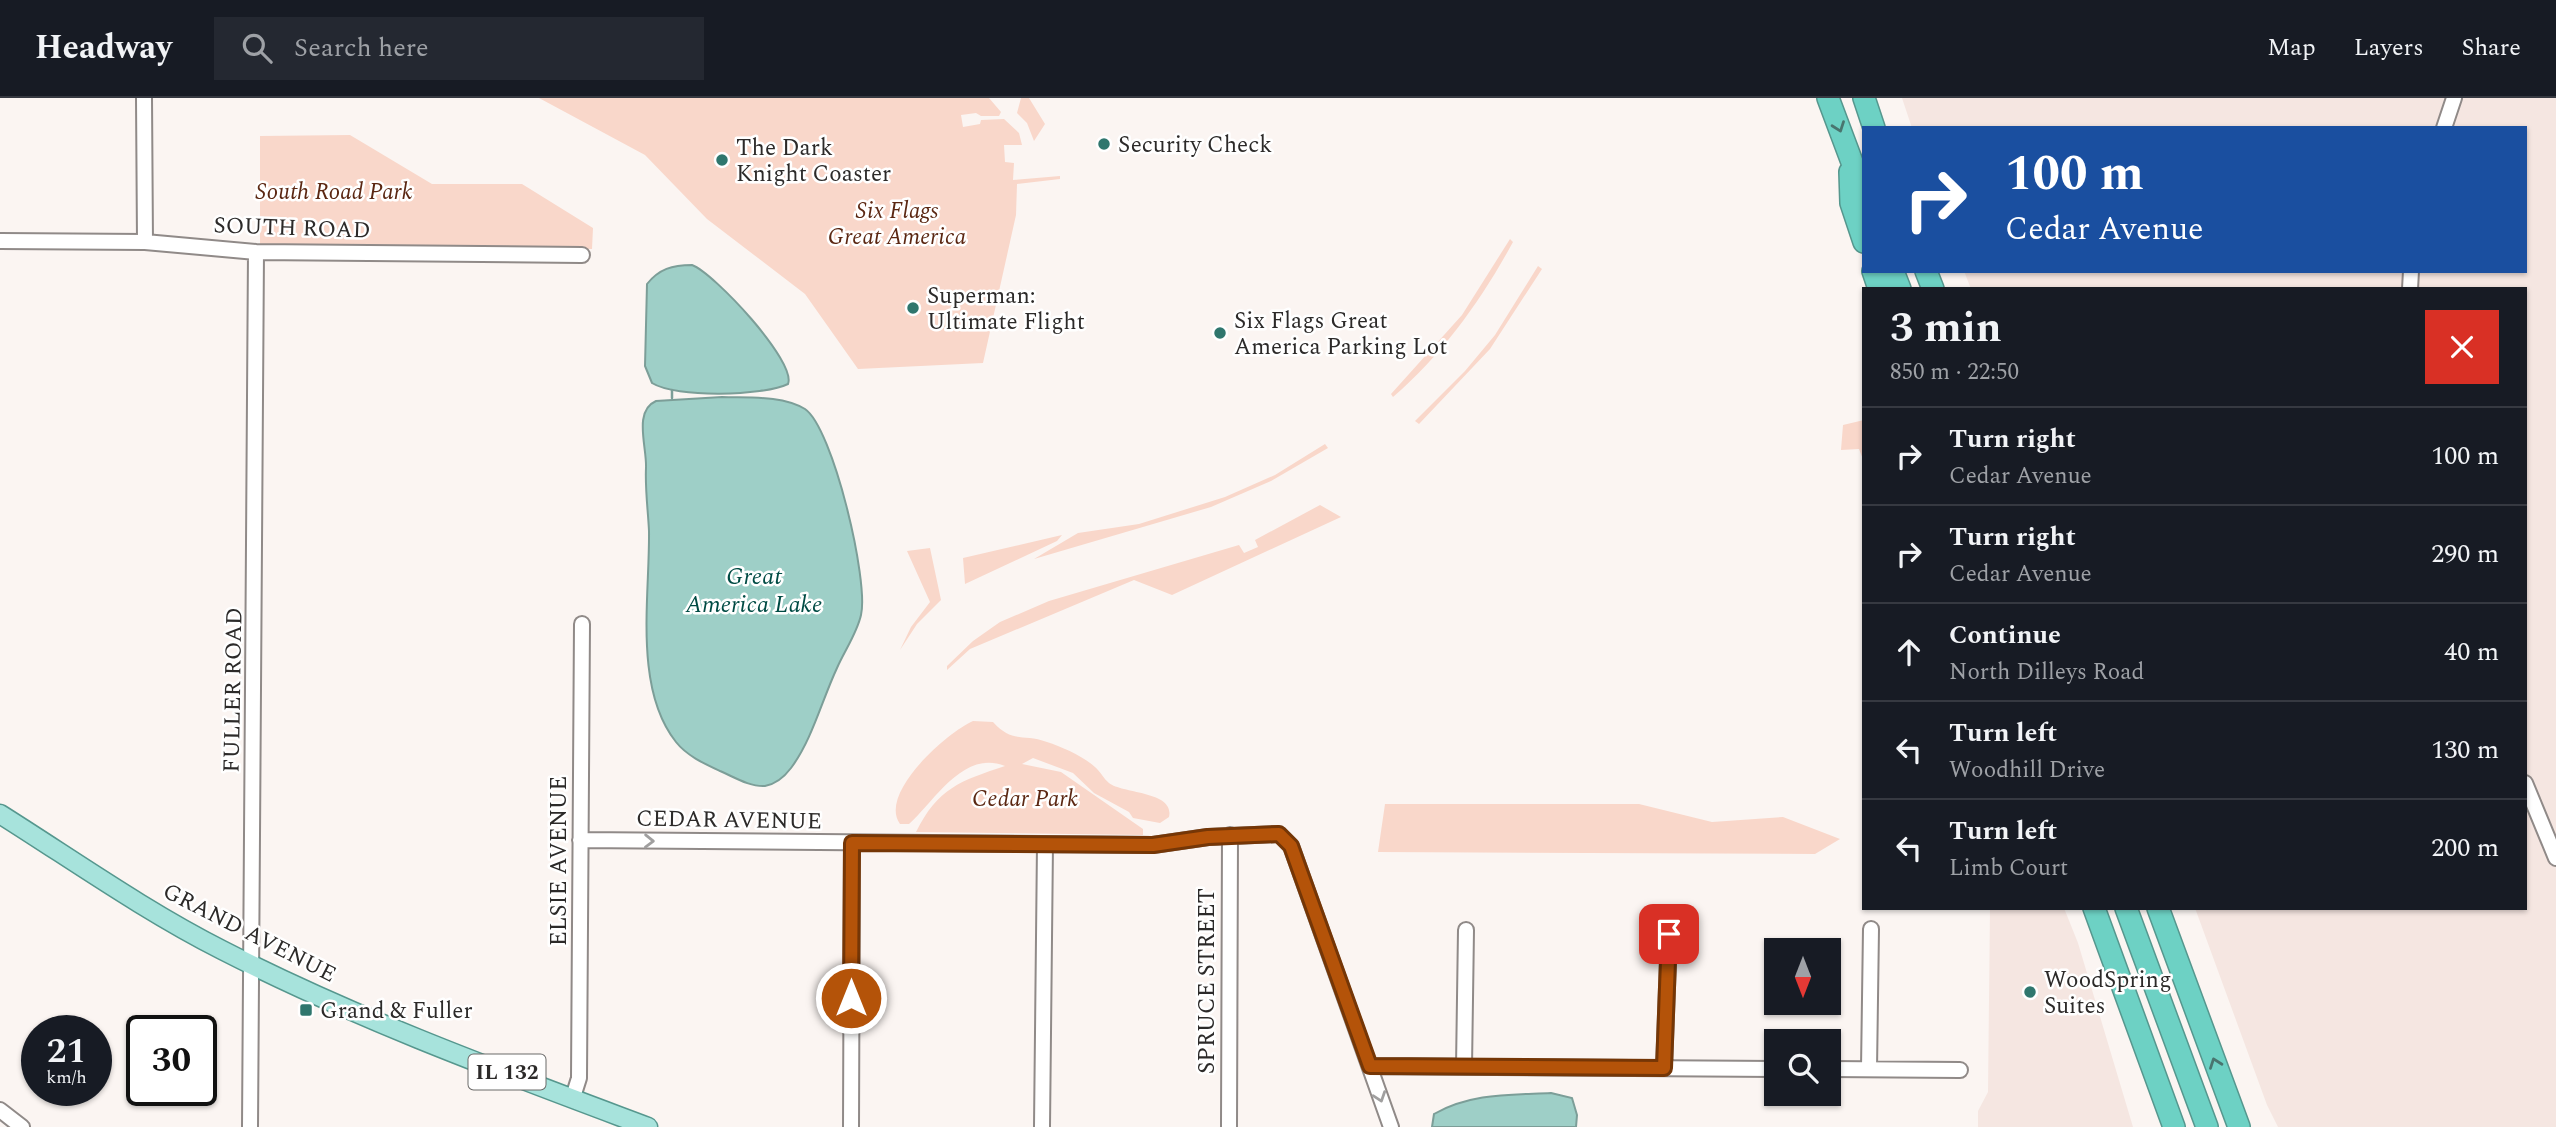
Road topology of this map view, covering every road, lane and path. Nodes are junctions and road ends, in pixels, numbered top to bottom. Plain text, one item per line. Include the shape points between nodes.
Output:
1 (144, 98) edge
2 (1828, 98) edge
3 (1864, 98) edge
4 (2454, 98) edge
5 (1873, 126) edge
6 (2445, 126) edge
7 (1849, 156) junction
8 (1862, 189) edge
9 (1862, 236) edge
10 (0, 241) edge
11 (145, 242) junction
12 (256, 253) junction
13 (582, 255) dead end
14 (582, 624) dead end
15 (2527, 788) edge
16 (0, 814) edge
17 (1230, 835) junction
18 (580, 840) junction
19 (852, 843) junction
20 (1045, 845) junction
21 (2556, 858) edge
22 (2095, 910) edge
23 (2127, 910) edge
24 (2159, 910) edge
25 (1871, 929) dead end
26 (1466, 930) dead end
27 (1669, 934) dead end
28 (252, 965) junction
29 (1370, 1066) junction
30 (1464, 1067) junction
31 (1664, 1068) junction
32 (1764, 1069) edge
33 (1841, 1069) edge
34 (1869, 1069) junction
35 (1960, 1070) dead end
36 (573, 1097) junction
37 (0, 1110) edge
38 (22, 1127) edge
39 (250, 1127) edge
40 (648, 1127) edge
41 (851, 1127) edge
42 (1042, 1127) edge
43 (1229, 1127) edge
44 (1391, 1127) edge
45 (2174, 1127) edge
46 (2207, 1127) edge
47 (2239, 1127) edge

1 - 11 street
2 -> 7 highway
3 - 5 highway
4 - 6 street
7 - 8 highway
7 - 9 highway via 1851,203
10 - 11 street, SOUTH ROAD
11 - 12 street, SOUTH ROAD
12 - 13 street, SOUTH ROAD
12 - 28 street, FULLER ROAD
14 - 18 street, ELSIE AVENUE
15 - 21 street
16 - 28 main road, GRAND AVENUE via 187,931
17 - 20 street, CEDAR AVENUE via 1153,845
17 - 29 street, CEDAR AVENUE via 1279,834 1291,846
17 - 43 street, SPRUCE STREET
18 -> 19 street, CEDAR AVENUE
18 - 36 street, ELSIE AVENUE via 579,1078
19 - 20 street, CEDAR AVENUE
19 - 41 street
20 - 42 street
22 - 45 highway
23 - 46 highway
47 -> 24 highway
25 - 34 street
26 - 30 street
27 - 31 street
28 - 36 main road, GRAND AVENUE / IL 132 via 366,1017
28 - 39 street, FULLER ROAD
29 - 30 street
29 -> 44 street
30 - 31 street
31 - 32 street
33 - 34 street
34 - 35 street
36 - 40 main road, GRAND AVENUE / IL 132
37 - 38 street

